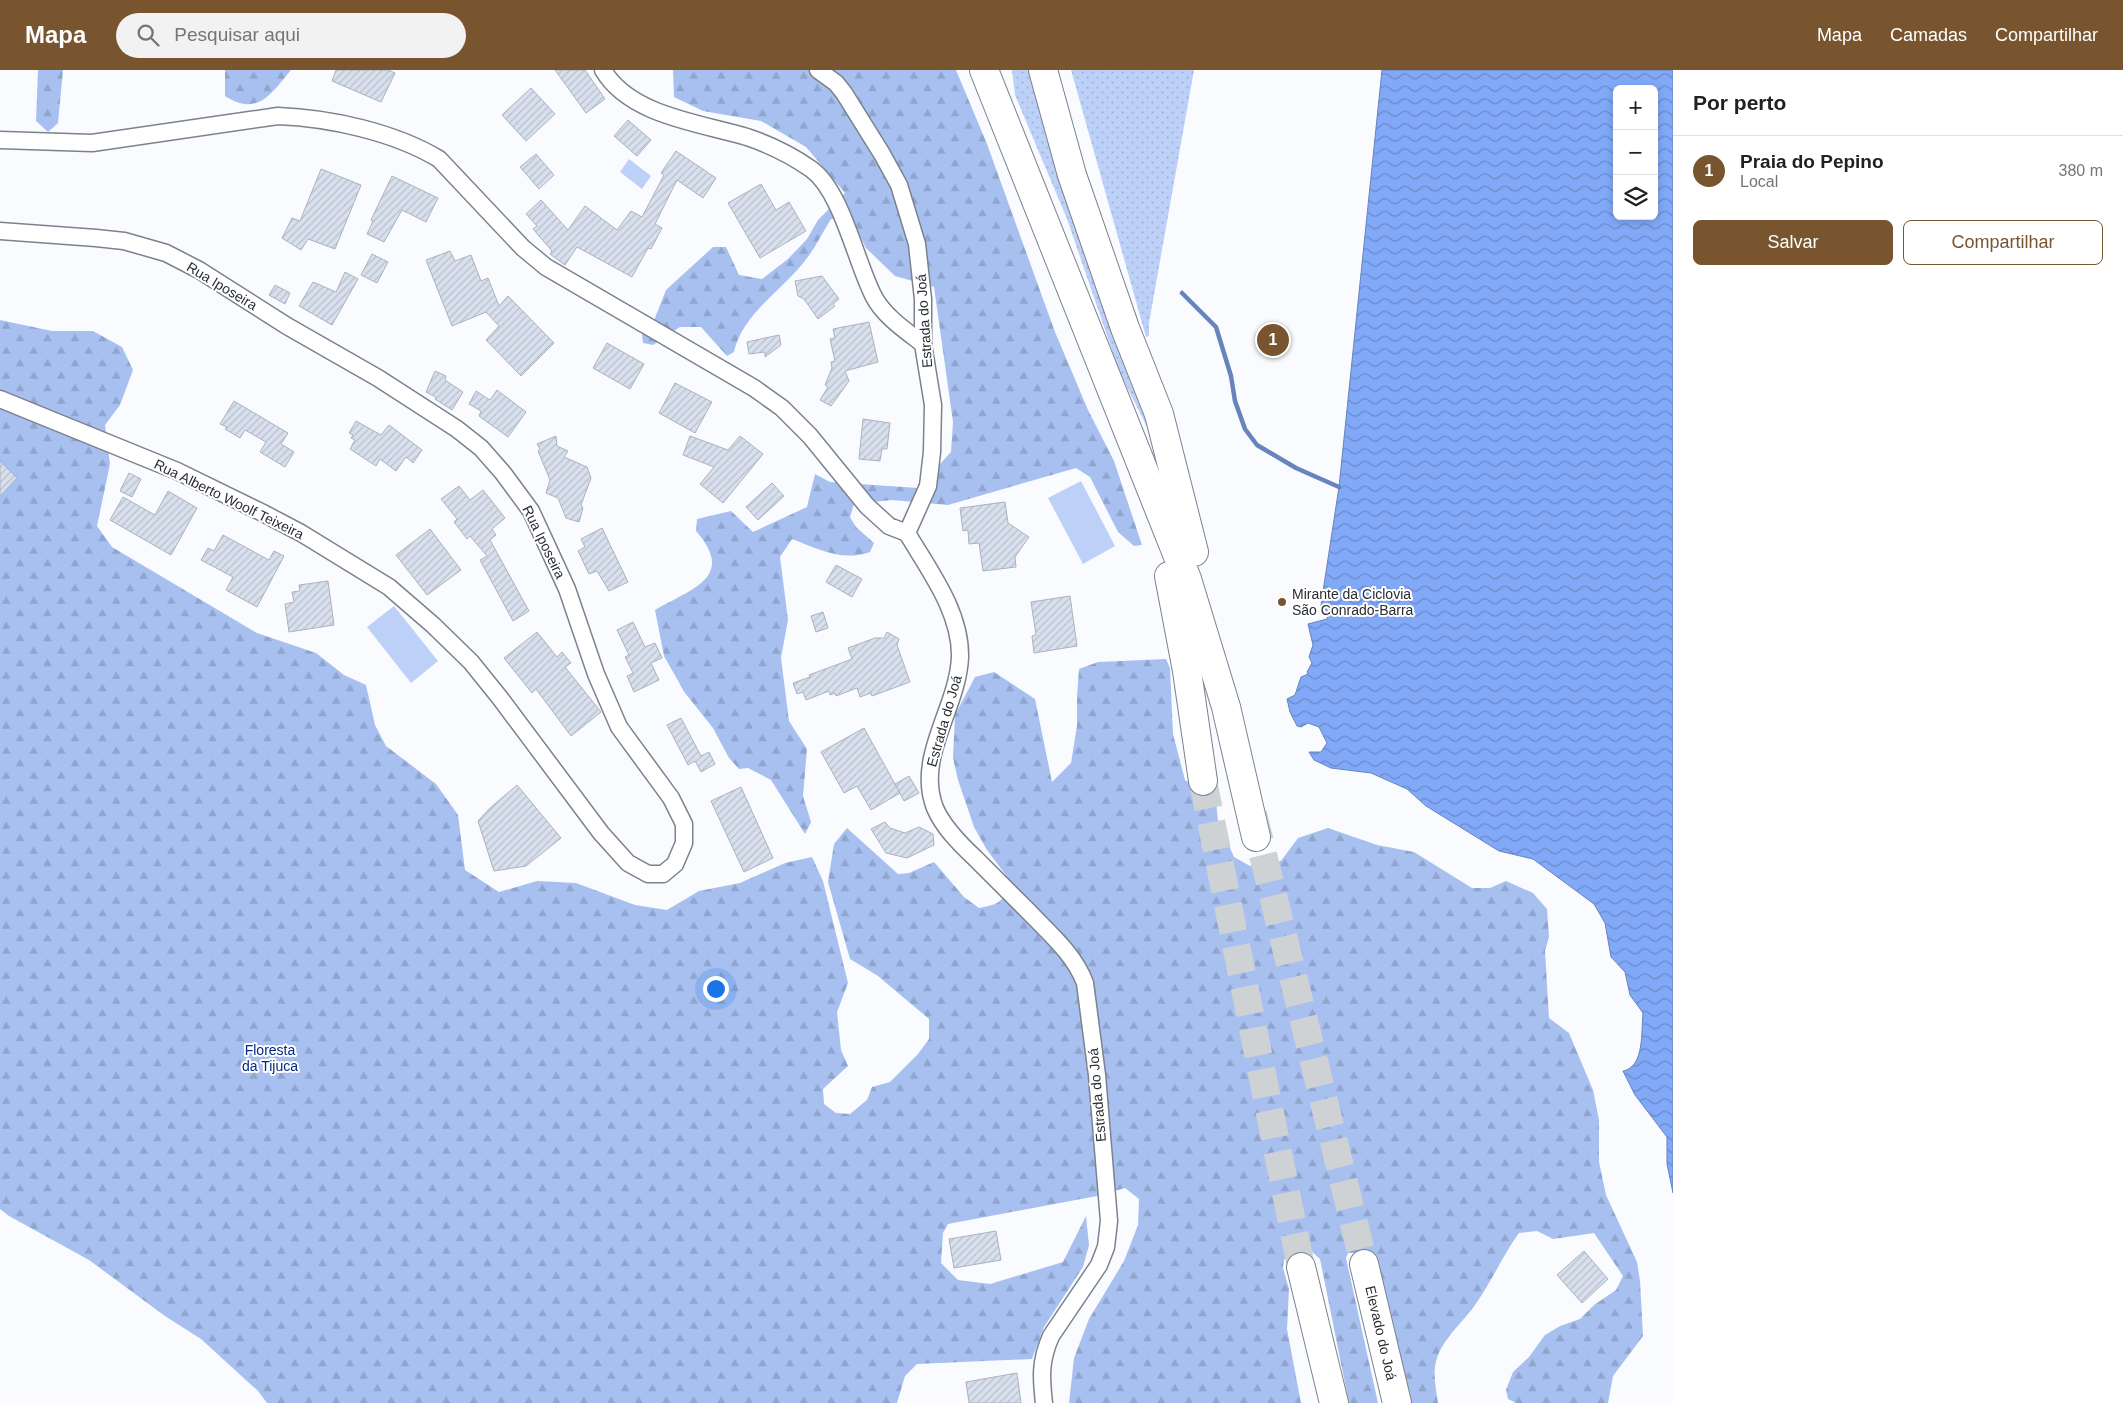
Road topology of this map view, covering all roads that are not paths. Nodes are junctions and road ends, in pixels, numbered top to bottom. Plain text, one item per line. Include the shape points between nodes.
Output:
1 (603, 70) edge
2 (818, 70) edge
3 (984, 70) edge
4 (1003, 70) edge
5 (1043, 70) edge
6 (1000, 106) junction
7 (0, 140) edge
8 (0, 230) edge
9 (923, 344) junction
10 (0, 399) edge
11 (1128, 430) junction
12 (907, 533) junction
13 (1205, 597) dead end
14 (500, 698) joint
15 (1203, 781) tunnel mouth
16 (1256, 837) tunnel mouth
17 (1301, 1267) tunnel mouth
18 (1044, 1403) edge
19 (1334, 1403) edge
20 (1389, 1403) edge
21 (1397, 1403) edge

1 - 9 street via 624,93 651,109 780,149 814,171 832,194 875,298 899,325
2 - 9 street, Estrada do Joá via 844,92 899,185 917,244 924,299
3 - 6 highway
4 - 6 highway
5 - 13 highway via 1072,175 1125,328 1159,414
6 - 11 highway
7 - 12 street via 92,143 278,116 305,117 360,129 425,150 439,159 523,248 546,267 754,388 782,408 810,436 867,506 888,526
8 - 14 street, Rua Iposeira via 96,238 166,253 378,378 481,448 531,511 567,589 596,674 619,727 671,798 684,824 684,842 675,864 663,874 648,874 628,863 600,834
9 - 12 street, Estrada do Joá via 933,405 932,452 928,486
10 - 14 street, Rua Alberto Woolf Teixeira via 177,471 301,533 389,587 434,625
11 - 15 highway via 1173,588
11 - 16 highway via 1187,579 1226,707
12 - 18 street, Estrada do Joá via 945,600 957,628 960,656 958,680 930,763 929,788 936,809 955,839 1063,946 1085,983 1110,1221 1099,1265 1046,1348 1041,1372
17 - 19 highway
20 - 21 highway, Elevado do Joá via 1360,1264

